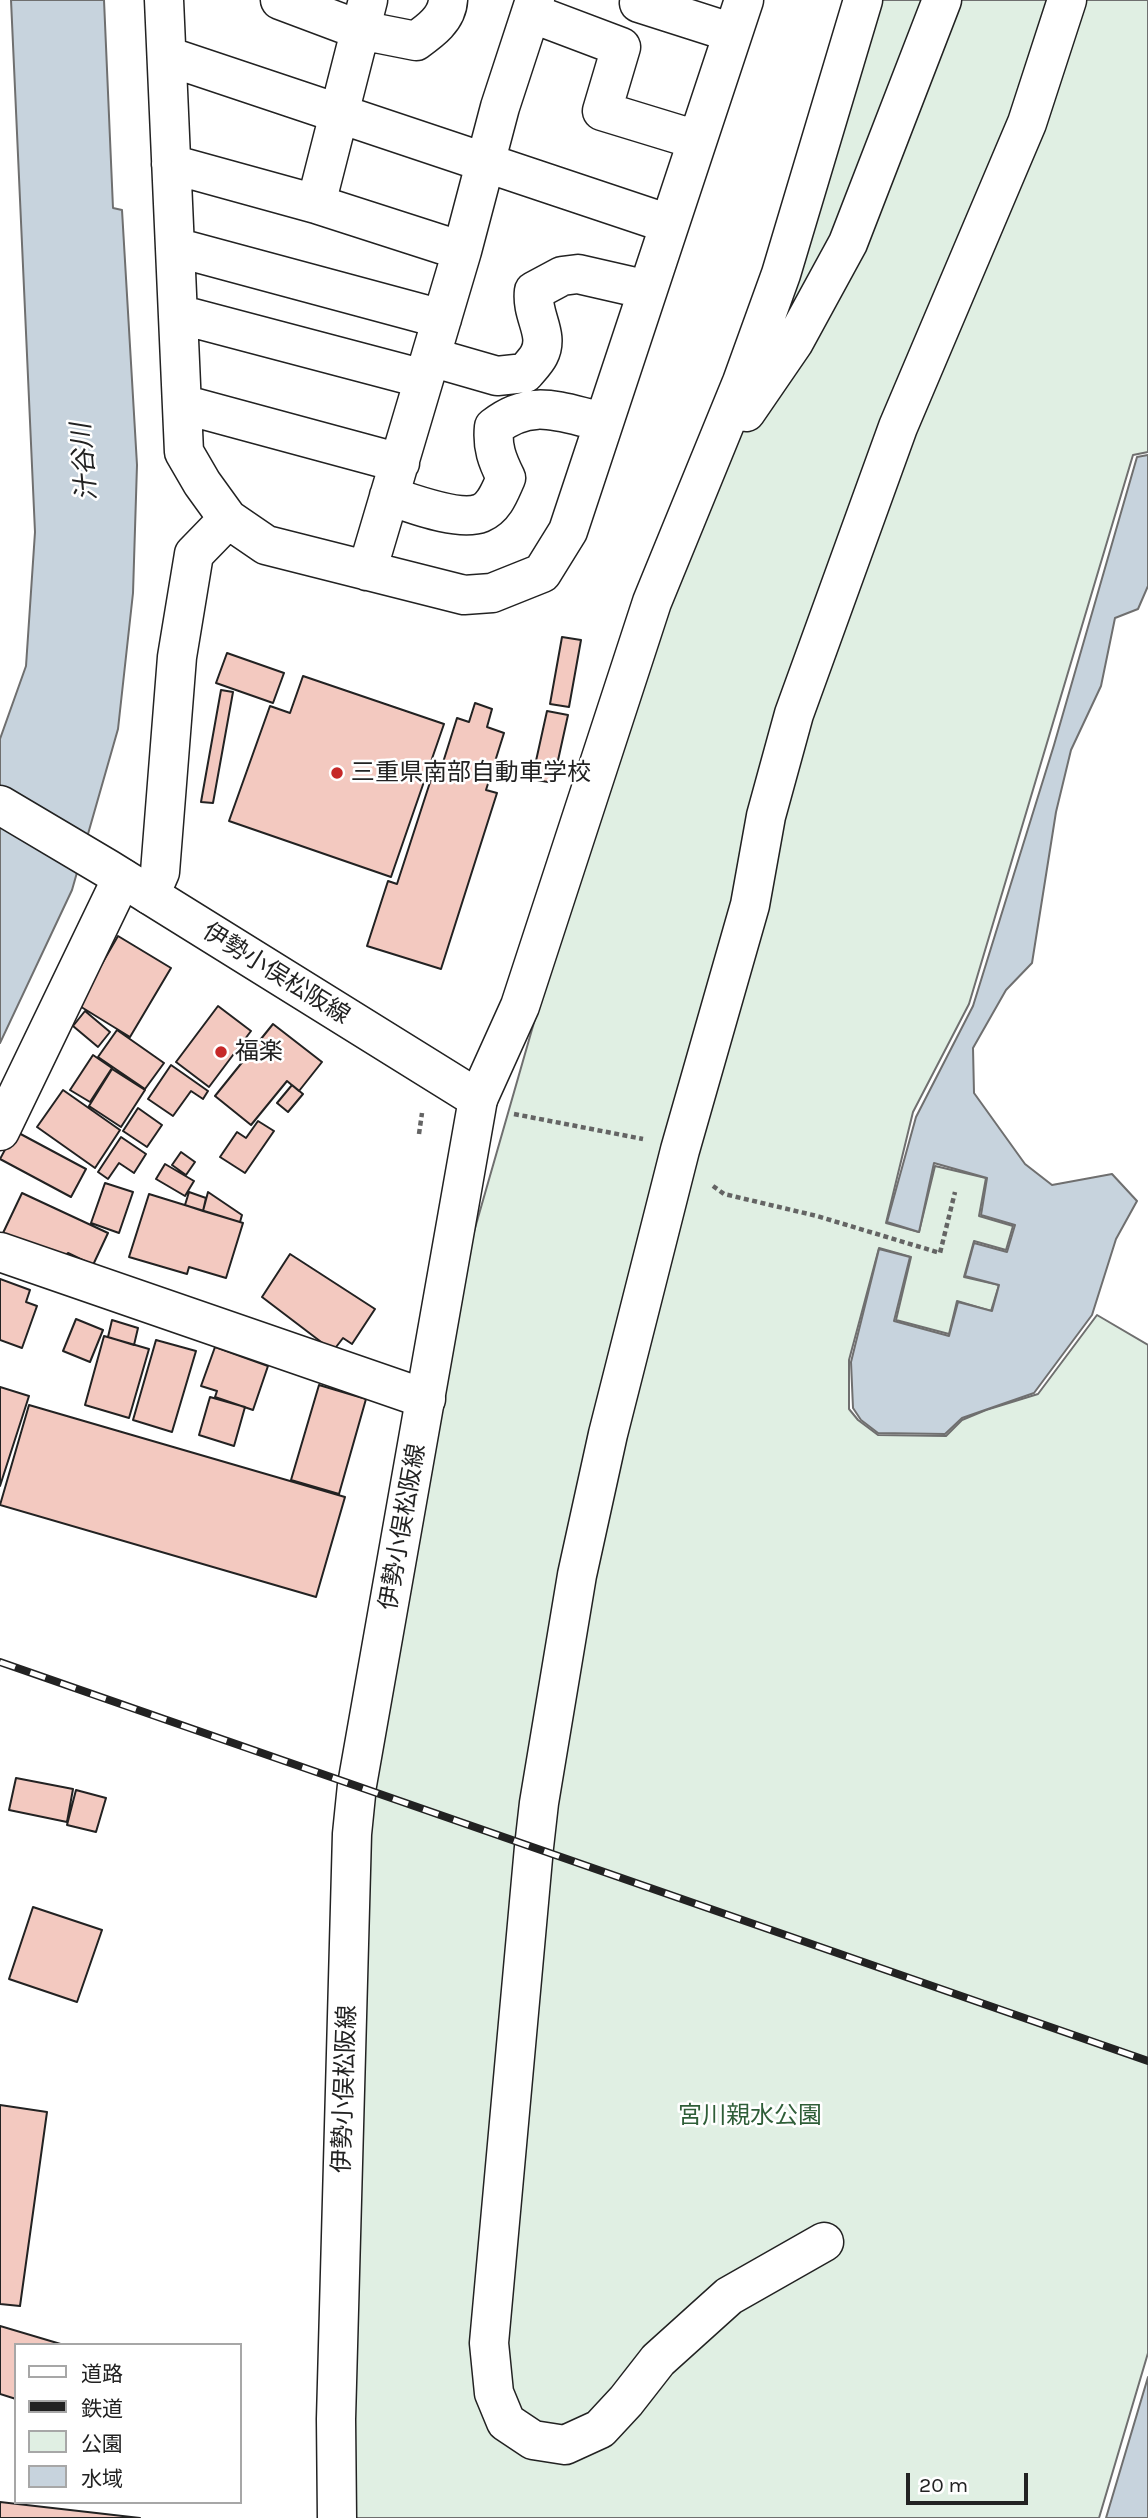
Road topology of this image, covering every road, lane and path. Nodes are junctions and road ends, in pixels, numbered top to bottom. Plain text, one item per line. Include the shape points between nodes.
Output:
1 (164, 0) edge
2 (280, 0) edge
3 (448, 0) edge
4 (640, 0) edge
5 (863, 0) edge
6 (943, 0) edge
7 (1067, 0) edge
8 (533, 7) edge
9 (364, 15) edge
10 (738, 17) edge
11 (167, 56) junction
12 (339, 114) junction
13 (697, 140) junction
14 (171, 163) junction
15 (486, 163) junction
16 (316, 205) junction
17 (669, 224) junction
18 (175, 247) junction
19 (462, 251) junction
20 (648, 290) junction
21 (178, 314) junction
22 (442, 319) junction
23 (428, 368) junction
24 (182, 404) junction
25 (604, 422) junction
26 (707, 468) junction
27 (394, 480) junction
28 (228, 519) junction
29 (367, 571) junction
30 (0, 805) edge
31 (127, 881) junction
32 (478, 1099) junction
33 (422, 1113) dead end
34 (512, 1124) dead end
35 (0, 1131) edge
36 (419, 1133) dead end
37 (680, 1150) junction
38 (955, 1192) dead end
39 (0, 1252) edge
40 (426, 1399) junction
41 (824, 2242) dead end
42 (337, 2518) edge

1 - 11 main road
2 - 9 main road
3 - 9 main road via 434,28 416,41
4 - 10 main road
5 - 26 main road via 781,274
6 - 26 main road via 848,243 794,342
7 - 37 main road via 1027,122 898,427 794,714 766,816 750,905
8 - 13 main road via 621,47 602,111
8 - 15 main road
9 - 12 main road
10 - 13 main road
11 - 12 main road
11 - 14 main road
12 - 15 main road
12 - 16 main road
13 - 17 main road
14 - 16 main road
14 - 18 main road
15 - 17 main road
15 - 19 main road
16 - 19 main road
17 - 20 main road
18 - 21 main road
18 - 22 main road
19 - 22 main road
20 - 23 main road via 578,274 562,275 534,291 533,305 544,336 539,355 525,373 498,376
20 - 25 main road
21 - 23 main road
21 - 24 main road
22 - 23 main road
23 - 27 main road
24 - 27 main road
24 - 28 main road via 184,452
25 - 27 main road via 544,410 510,414 494,426 492,444 506,478 496,501 480,513 459,515
25 - 29 main road via 568,531 542,573 492,593 464,595
26 - 32 main road via 652,602 520,1006
27 - 29 main road
28 - 29 main road via 266,545
28 - 31 main road via 194,554 177,657 160,872
30 - 31 main road, 伊勢小俣松阪線
31 - 32 main road, 伊勢小俣松阪線
31 - 35 main road
32 - 40 main road, 伊勢小俣松阪線
33 - 36 path
34 - 37 path via 514,1114
37 - 38 path via 692,1155 711,1185 724,1194 940,1253
37 - 41 main road via 577,1575 539,1803 489,2343 494,2392 506,2422 533,2440 565,2445 600,2429 658,2360 729,2295
39 - 40 main road
40 - 42 main road, 伊勢小俣松阪線 via 352,1834

